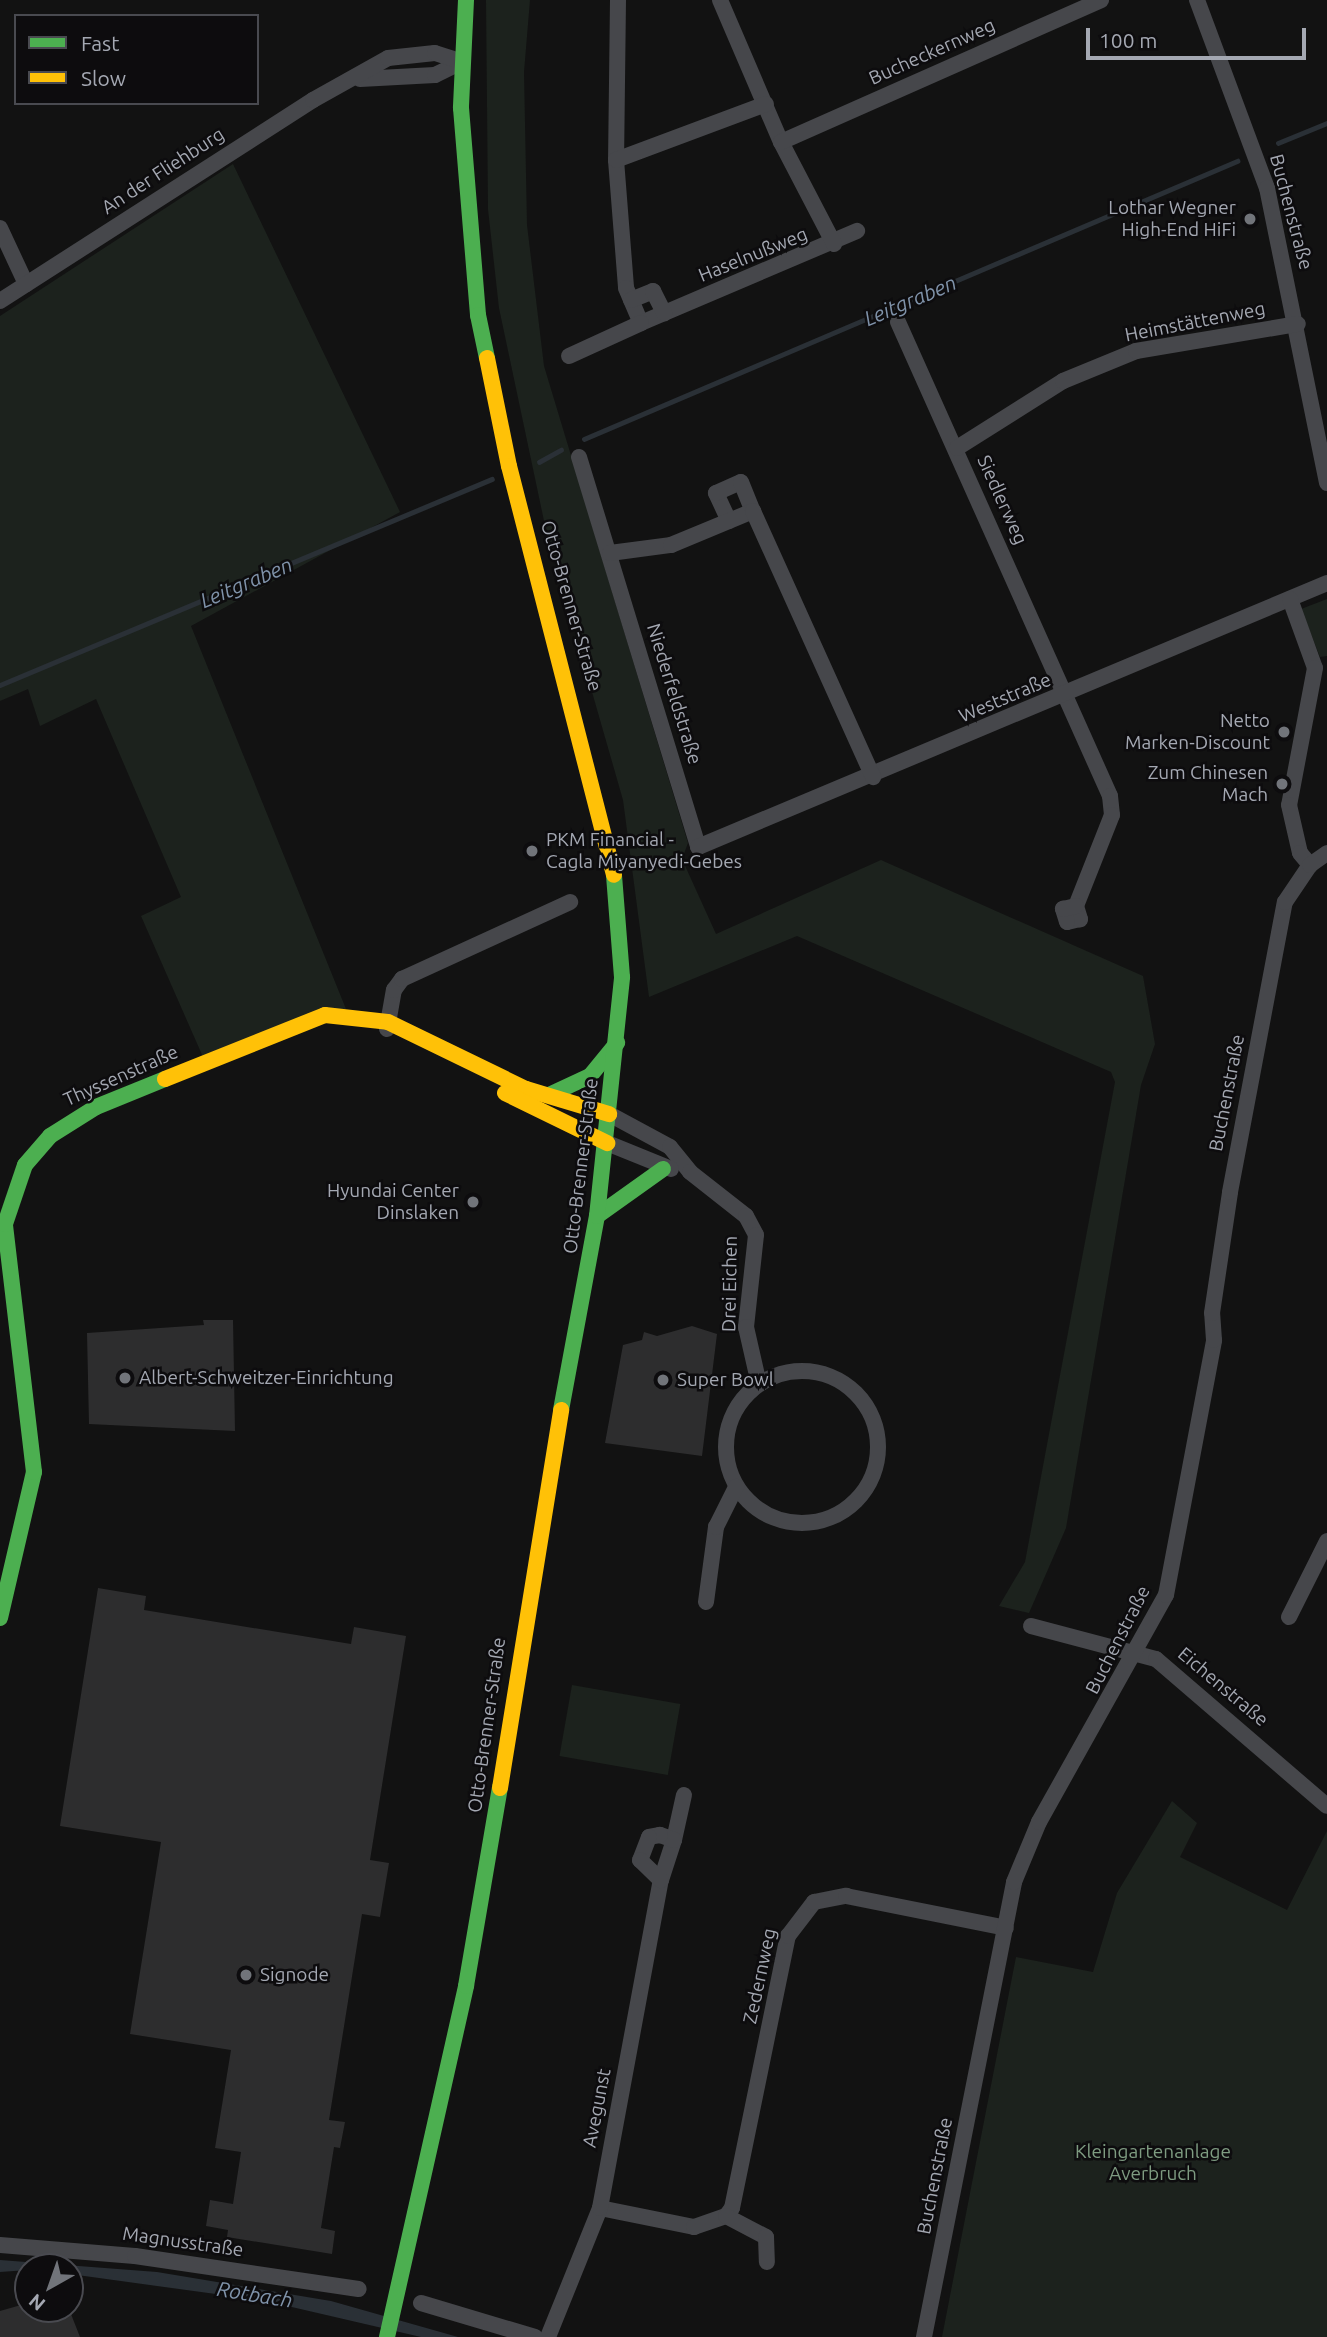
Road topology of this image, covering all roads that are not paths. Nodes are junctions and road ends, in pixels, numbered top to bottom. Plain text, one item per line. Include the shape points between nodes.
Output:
1 (466, 0) edge
2 (618, 0) edge
3 (720, 0) edge
4 (1101, 0) edge
5 (1197, 0) edge
6 (463, 61) junction
7 (766, 104) junction
8 (781, 142) junction
9 (616, 160) junction
10 (0, 228) edge
11 (857, 231) dead end
12 (834, 244) junction
13 (26, 284) junction
14 (631, 300) junction
15 (0, 301) edge
16 (664, 313) junction
17 (898, 322) dead end
18 (641, 323) junction
19 (1298, 324) junction
20 (569, 356) dead end
21 (957, 448) junction
22 (579, 457) dead end
23 (1327, 483) edge
24 (753, 511) junction
25 (729, 521) junction
26 (610, 553) junction
27 (1327, 583) edge
28 (1290, 599) junction
29 (1065, 696) junction
30 (873, 777) junction
31 (698, 847) joint
32 (1327, 853) edge
33 (1310, 865) junction
34 (570, 902) dead end
35 (1076, 906) dead end
36 (388, 1027) junction
37 (617, 1043) junction
38 (549, 1096) junction
39 (609, 1114) junction
40 (607, 1143) junction
41 (663, 1168) junction
42 (690, 1172) junction
43 (597, 1216) junction
44 (759, 1384) junction
45 (736, 1487) junction
46 (1327, 1541) edge
47 (706, 1602) dead end
48 (1289, 1617) dead end
49 (0, 1618) edge
50 (1031, 1626) dead end
51 (1138, 1653) junction
52 (684, 1795) dead end
53 (1327, 1806) edge
54 (674, 1840) junction
55 (661, 1880) junction
56 (1006, 1928) junction
57 (600, 2208) junction
58 (726, 2216) junction
59 (0, 2245) edge
60 (766, 2262) dead end
61 (359, 2289) dead end
62 (421, 2303) dead end
63 (388, 2336) edge
64 (535, 2337) edge
65 (548, 2337) edge
66 (924, 2337) edge

1 - 6 main road, Otto-Brenner-Straße
2 - 9 street
3 - 7 street
4 - 8 street, Bucheckernweg
5 - 19 street, Buchenstraße via 1267,188
6 - 13 street, An der Fliehburg via 435,52 388,58
6 - 37 main road, Otto-Brenner-Straße via 466,211 478,315 509,466 609,842 620,914
7 - 8 street
7 - 9 street
8 - 12 street
9 - 14 street
10 - 13 street
11 - 12 street, Haselnußweg
12 - 16 street, Haselnußweg
13 - 15 street, An der Fliehburg
14 - 16 street via 653,291
14 - 18 street
16 - 18 street, Haselnußweg
17 - 21 street, Siedlerweg
18 - 20 street, Haselnußweg
19 - 21 street, Heimstättenweg via 1136,351 1063,381
19 - 23 street, Buchenstraße
21 - 29 street, Siedlerweg
22 - 26 street, Niederfeldstraße
24 - 25 street
24 - 25 street via 741,482 716,493
24 - 30 street
25 - 26 street via 671,545
26 - 31 street, Niederfeldstraße
27 - 28 street, Weststraße
28 - 29 street, Weststraße
28 - 33 street via 1315,668 1290,805 1300,853
29 - 30 street, Weststraße
29 - 35 street, Siedlerweg via 1110,796 1112,816
30 - 31 street, Weststraße
32 - 33 street, Buchenstraße
33 - 51 street, Buchenstraße via 1284,902 1230,1192 1213,1313 1214,1340 1189,1485 1166,1595
34 - 36 street via 402,979
36 - 38 main road, Thyssenstraße
36 - 40 main road, Thyssenstraße
36 - 49 main road, Thyssenstraße via 287,1028 72,1118 25,1165 5,1224 34,1472
37 - 38 main road via 590,1076
37 - 39 main road, Otto-Brenner-Straße
38 - 39 main road, Thyssenstraße
39 - 40 main road, Otto-Brenner-Straße
39 - 42 street, Drei Eichen via 670,1147
40 - 41 street, Drei Eichen
40 - 43 main road, Otto-Brenner-Straße
41 - 42 street, Drei Eichen
41 - 43 main road
42 - 44 street, Drei Eichen via 732,1202 756,1235 746,1326
43 - 63 main road, Otto-Brenner-Straße via 533,1559 466,1986
44 - 45 street via 738,1404 727,1431 726,1460
44 - 45 street via 807,1370 854,1390 870,1410 879,1460 871,1484 832,1519 805,1525 778,1521 754,1508
45 - 47 street via 716,1527
46 - 48 street
50 - 51 street, Eichenstraße
51 - 53 street, Eichenstraße via 1176,1672
51 - 56 street, Buchenstraße via 1025,1851
52 - 54 street, Avegunst
54 - 55 street, Avegunst
54 - 55 street via 649,1837 643,1847 640,1860
55 - 57 street, Avegunst
56 - 58 street, Zedernweg via 846,1896 820,1899 802,1912 788,1936 738,2197
56 - 66 street, Buchenstraße
57 - 58 street via 694,2227
57 - 65 street, Avegunst
58 - 60 street via 766,2237
59 - 61 street, Magnusstraße via 135,2256
62 - 64 street

